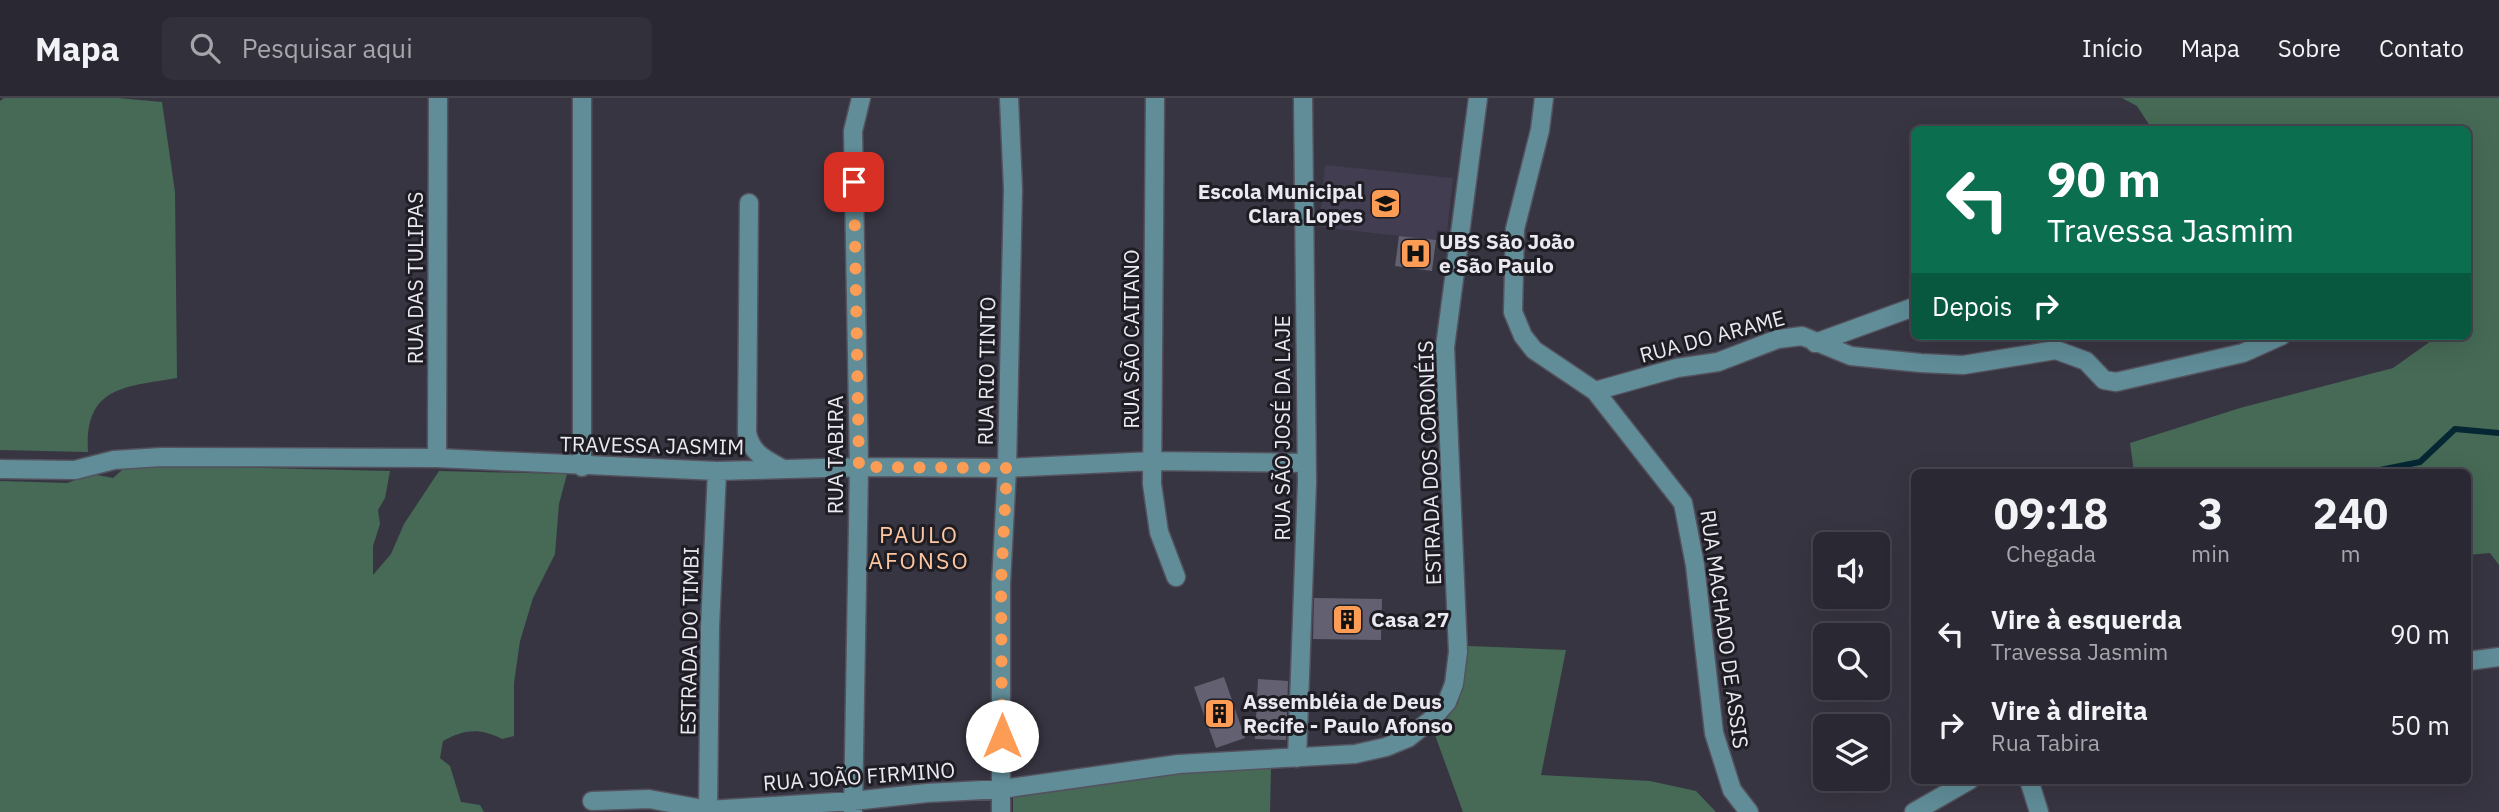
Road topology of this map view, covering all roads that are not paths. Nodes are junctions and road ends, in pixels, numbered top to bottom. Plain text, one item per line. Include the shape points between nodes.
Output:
1 (438, 98) edge
2 (582, 98) edge
3 (861, 98) edge
4 (1009, 98) edge
5 (1156, 98) edge
6 (1303, 98) edge
7 (1478, 98) edge
8 (1544, 98) edge
9 (749, 203) dead end
10 (1911, 308) edge
11 (2272, 340) edge
12 (1815, 342) junction
13 (1595, 391) junction
14 (438, 458) junction
15 (1154, 461) junction
16 (1305, 463) junction
17 (582, 467) junction
18 (859, 467) junction
19 (1007, 468) junction
20 (0, 469) edge
21 (783, 469) junction
22 (717, 471) junction
23 (1176, 577) dead end
24 (2499, 657) edge
25 (2471, 662) edge
26 (1447, 702) joint
27 (1297, 758) junction
28 (1962, 784) edge
29 (2030, 784) edge
30 (1002, 789) junction
31 (592, 801) dead end
32 (853, 807) edge
33 (708, 811) edge
34 (1001, 812) edge
35 (1749, 812) edge
36 (1914, 812) edge
37 (2039, 812) edge

1 - 14 street, RUA DAS TULIPAS
2 - 17 street
3 - 18 street, RUA TABIRA via 853,131
4 - 19 street, RUA RIO TINTO via 1013,189
5 - 15 street, RUA SÃO CAITANO
6 - 16 street, RUA SÃO JOSÉ DA LAJE
7 - 26 street, ESTRADA DOS CORONÉIS via 1445,347 1458,636 1454,684
8 - 13 street, RUA MACHADO DE ASSIS via 1515,229 1513,312 1534,350
9 - 21 street via 747,433 756,454
10 - 12 street
11 - 12 street, RUA DO ARAME via 2243,353 2116,382 2104,380 2086,362 2056,350 1963,365 1851,356
12 - 13 street, RUA DO ARAME via 1802,336 1778,339 1718,362 1677,368
13 - 35 street, RUA MACHADO DE ASSIS via 1684,503 1714,733 1732,790
14 - 17 street, TRAVESSA JASMIM
14 - 20 street, TRAVESSA JASMIM via 131,457 75,470
15 - 16 street, TRAVESSA JASMIM
15 - 19 street, TRAVESSA JASMIM
15 - 23 street, RUA SÃO CAITANO via 1154,508
16 - 27 street, RUA SÃO JOSÉ DA LAJE
17 - 22 street, TRAVESSA JASMIM
18 - 19 street, TRAVESSA JASMIM
18 - 21 street, TRAVESSA JASMIM
18 - 32 street, RUA TABIRA
19 - 30 street, RUA RIO TINTO via 1001,584
21 - 22 street, TRAVESSA JASMIM
22 - 33 street, ESTRADA DO TIMBI
24 - 25 street
26 - 27 street, RUA JOÃO FIRMINO via 1408,738 1386,747
27 - 30 street, RUA JOÃO FIRMINO via 1178,764
28 - 36 street
29 - 37 street
30 - 32 street, RUA JOÃO FIRMINO via 927,793
30 - 34 street, RUA RIO TINTO
31 - 33 street, RUA JOÃO FIRMINO via 649,799
32 - 33 street, RUA JOÃO FIRMINO

